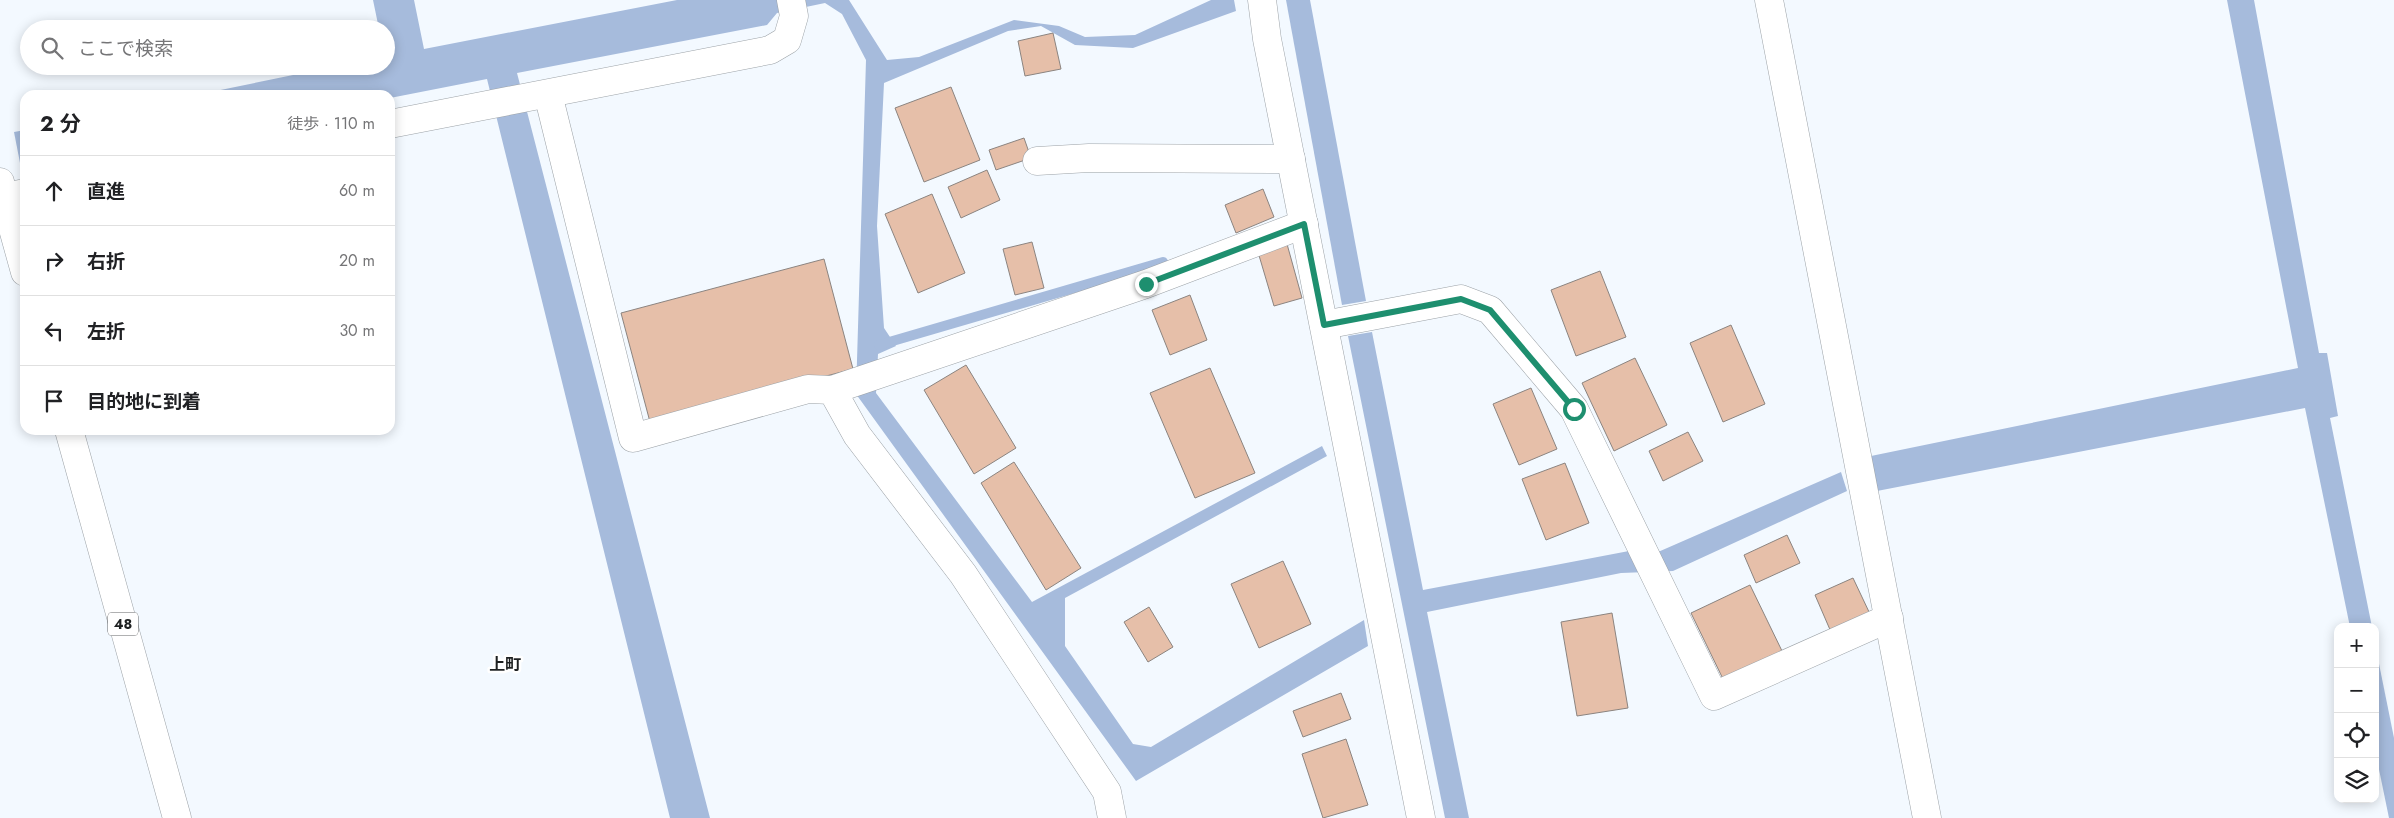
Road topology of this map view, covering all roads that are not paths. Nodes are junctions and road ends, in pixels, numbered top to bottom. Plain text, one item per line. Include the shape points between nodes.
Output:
1 (1262, 0) edge
2 (1769, 0) edge
3 (792, 8) edge
4 (539, 95) junction
5 (395, 123) edge
6 (1291, 159) junction
7 (1037, 161) dead end
8 (7, 193) edge
9 (1304, 224) junction
10 (20, 250) edge
11 (1324, 325) junction
12 (832, 390) junction
13 (70, 435) edge
14 (1889, 618) junction
15 (177, 818) edge
16 (1112, 818) edge
17 (1421, 818) edge
18 (1927, 818) edge

1 - 6 street
2 - 14 street
3 - 4 street via 787,40 770,50
4 - 5 street
4 - 12 street via 633,438 808,389
6 - 7 street via 1089,158
6 - 9 street
8 - 10 street
9 - 11 street
9 - 12 street via 1146,284
11 - 14 street via 1461,299 1490,310 1574,409 1714,696
11 - 17 street
12 - 16 street via 857,435 963,574 1107,792
13 - 15 street, 48
14 - 18 street

